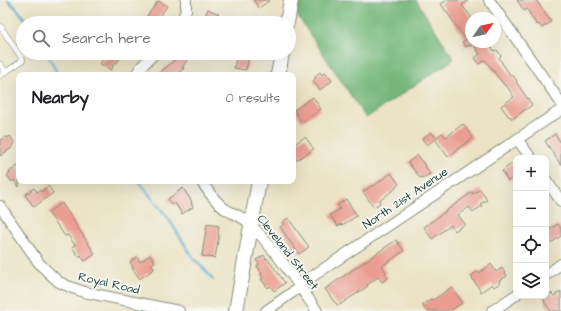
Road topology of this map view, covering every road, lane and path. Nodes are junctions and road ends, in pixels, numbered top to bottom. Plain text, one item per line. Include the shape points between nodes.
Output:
1 (186, 0) edge
2 (291, 0) edge
3 (489, 0) edge
4 (184, 16) edge
5 (288, 16) edge
6 (0, 26) edge
7 (16, 50) edge
8 (23, 60) edge
9 (148, 60) edge
10 (281, 60) edge
11 (0, 64) edge
12 (6, 72) junction
13 (138, 72) edge
14 (279, 72) edge
15 (0, 76) edge
16 (561, 103) edge
17 (561, 110) edge
18 (517, 139) junction
19 (529, 155) edge
20 (203, 184) edge
21 (258, 184) edge
22 (549, 184) edge
23 (561, 201) edge
24 (0, 206) edge
25 (251, 225) junction
26 (561, 264) edge
27 (549, 272) edge
28 (300, 287) junction
29 (513, 297) edge
30 (179, 311) edge
31 (236, 311) edge
32 (266, 311) edge
33 (317, 311) edge
34 (492, 311) edge

1 - 4 street
2 - 5 main road
3 - 16 street
6 - 7 lane
8 - 12 lane
9 - 13 street
10 - 14 main road
11 - 12 lane
12 - 15 lane
17 - 18 street, North 21st Avenue
18 - 19 street
18 - 28 street, North 21st Avenue
20 - 25 street, Cleveland Street via 221,206
21 - 25 main road
22 - 23 street
24 - 30 street, Royal Road via 44,269 59,282 84,292
25 - 28 street, Cleveland Street
25 - 31 main road
26 - 27 street
28 - 32 street, North 21st Avenue
28 - 33 street, Cleveland Street
29 - 34 street

